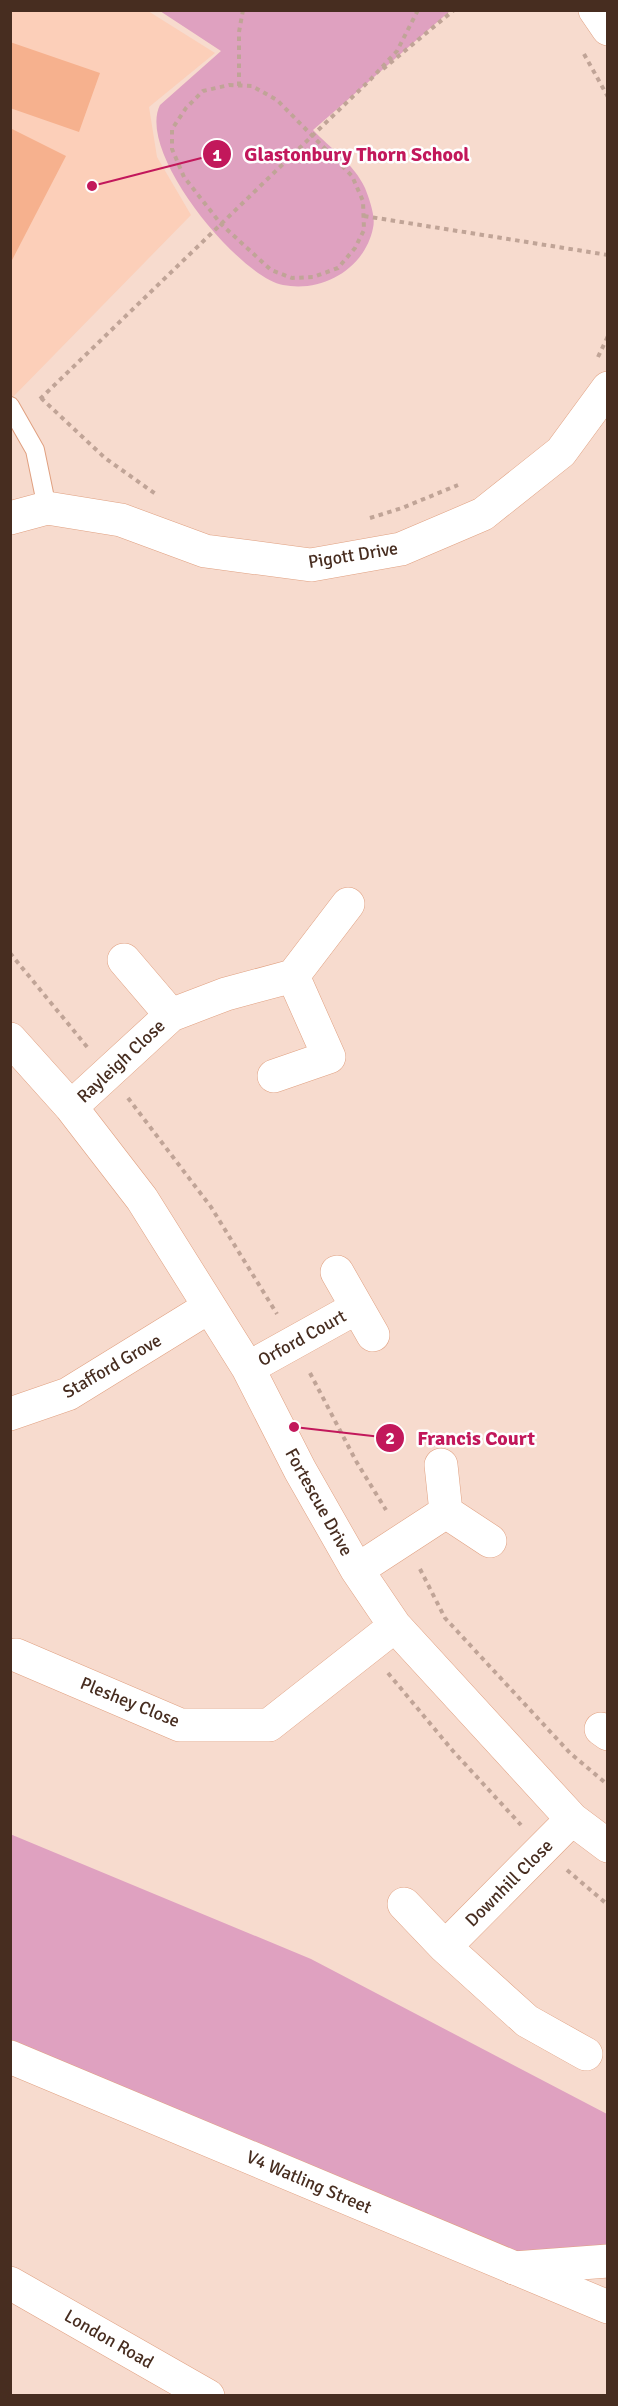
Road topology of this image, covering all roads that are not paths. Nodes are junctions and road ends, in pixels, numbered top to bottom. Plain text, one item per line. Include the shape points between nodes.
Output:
1 (595, 10) edge
2 (608, 29) edge
3 (601, 378) edge
4 (14, 413) edge
5 (47, 508) junction
6 (10, 518) edge
7 (348, 904) dead end
8 (124, 960) dead end
9 (293, 976) junction
10 (171, 1014) junction
11 (10, 1038) edge
12 (274, 1076) dead end
13 (71, 1107) junction
14 (337, 1272) dead end
15 (209, 1307) junction
16 (356, 1308) junction
17 (374, 1335) dead end
18 (248, 1368) junction
19 (10, 1414) edge
20 (441, 1465) dead end
21 (446, 1512) junction
22 (490, 1540) dead end
23 (357, 1570) junction
24 (395, 1626) junction
25 (16, 1655) dead end
26 (572, 1819) junction
27 (608, 1846) edge
28 (404, 1904) dead end
29 (445, 1947) junction
30 (586, 2054) dead end
31 (10, 2057) edge
32 (608, 2261) edge
33 (514, 2268) junction
34 (10, 2283) edge
35 (608, 2307) edge
36 (208, 2396) edge

1 - 2 street
3 - 5 street, Pigott Drive via 561,452 483,514 401,549 311,565 205,551 121,520
4 - 5 lane via 35,450
5 - 6 street, Pigott Drive
7 - 9 street
8 - 10 street, Rayleigh Close
9 - 10 street, Rayleigh Close
9 - 12 street via 329,1057
10 - 13 street, Rayleigh Close
11 - 13 street, Fortescue Drive
13 - 15 street, Fortescue Drive via 142,1199
14 - 16 street, Orford Court
15 - 18 street, Fortescue Drive
15 - 19 street, Stafford Grove via 68,1394
16 - 17 street, Orford Court
16 - 18 street, Orford Court
18 - 23 street, Fortescue Drive
20 - 21 street
21 - 22 street
21 - 23 street
23 - 24 street, Fortescue Drive
24 - 25 street, Pleshey Close via 269,1725 180,1725
24 - 26 street, Fortescue Drive
26 - 27 street, Fortescue Drive
26 - 29 street, Downhill Close
28 - 29 street
29 - 30 street via 526,2021
31 - 33 street, V4 Watling Street
32 - 33 street
33 - 35 street, V4 Watling Street
34 - 36 street, London Road

